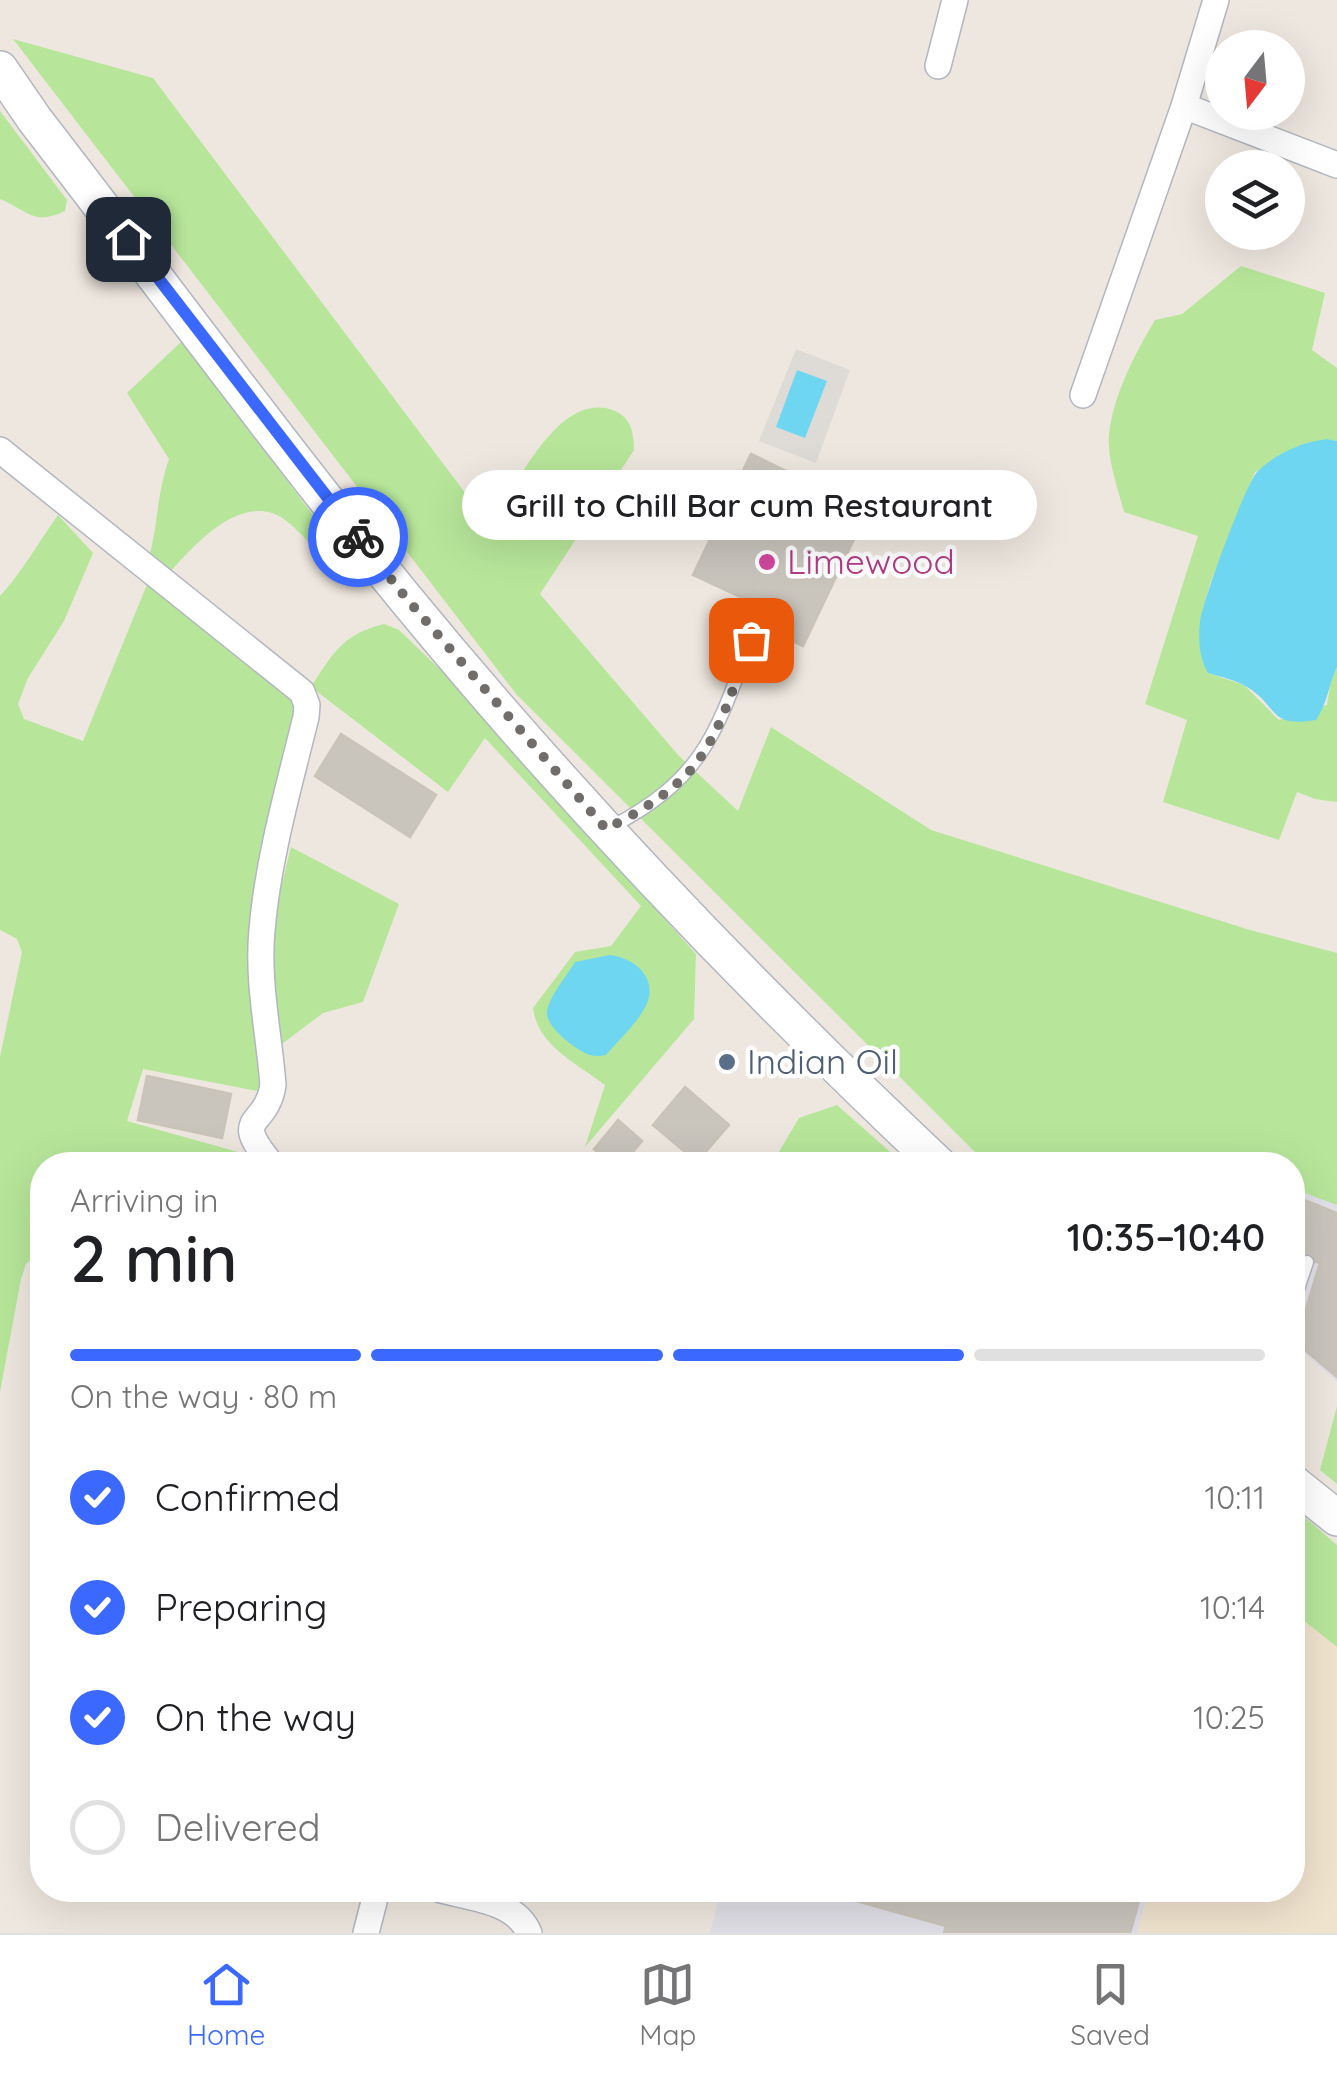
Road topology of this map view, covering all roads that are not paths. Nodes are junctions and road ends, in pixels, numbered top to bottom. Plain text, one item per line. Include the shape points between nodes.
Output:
1 (955, 0) edge
2 (1216, 0) edge
3 (938, 66) dead end
4 (0, 69) edge
5 (1184, 106) junction
6 (1337, 165) edge
7 (1083, 395) dead end
8 (0, 450) edge
9 (751, 640) dead end
10 (621, 822) junction
11 (261, 1152) edge
12 (925, 1152) edge
13 (1307, 1262) dead end
14 (1305, 1268) edge
15 (1305, 1492) edge
16 (1337, 1518) edge
17 (374, 1902) edge
18 (480, 1902) edge
19 (366, 1933) edge
20 (529, 1933) edge

1 - 3 street
2 - 5 street
4 - 10 street via 406,598
5 - 6 street
5 - 7 street
8 - 11 street via 305,699 262,932 273,1085 250,1133
9 - 10 lane via 710,743 692,769
10 - 12 street via 666,893 708,939
13 - 14 lane
15 - 16 street
17 - 19 street
18 - 20 street via 513,1912

